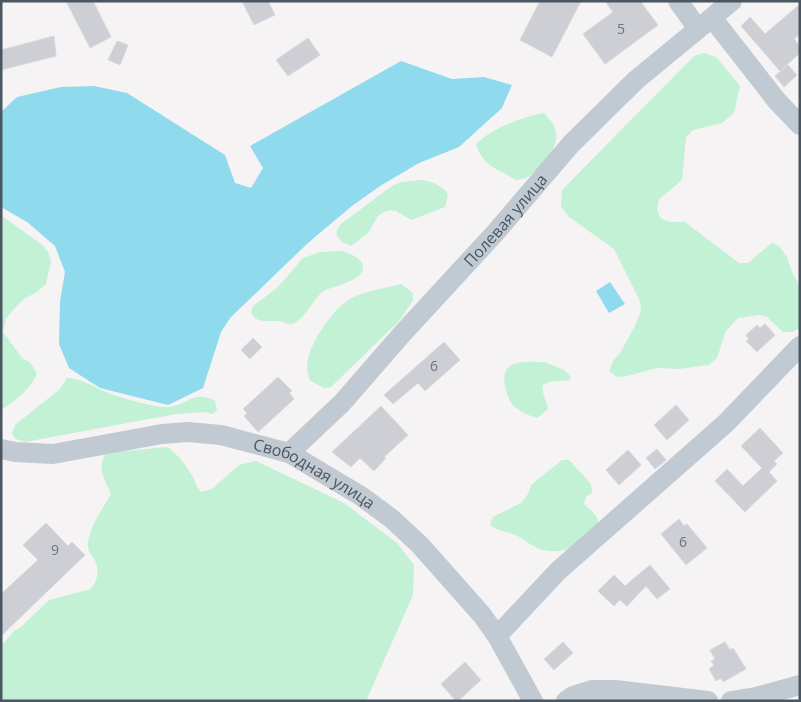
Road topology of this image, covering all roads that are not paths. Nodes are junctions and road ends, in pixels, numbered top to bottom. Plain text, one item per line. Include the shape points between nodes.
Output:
1 (678, 1) edge
2 (732, 1) edge
3 (705, 24) junction
4 (800, 125) edge
5 (800, 346) edge
6 (1, 449) edge
7 (289, 453) junction
8 (497, 636) junction
9 (800, 685) edge
10 (533, 701) edge
11 (566, 701) edge
12 (708, 701) edge
13 (731, 701) edge

1 - 3 street
2 - 3 street, Полевая улица
3 - 4 street
3 - 7 street, Полевая улица via 636,80 571,144 342,403
5 - 8 street via 726,423 558,571
6 - 7 street, Свободная улица via 53,454 188,432 221,435
7 - 8 street, Свободная улица via 361,496 392,519 420,545
8 - 10 street, Свободная улица
9 - 13 street
11 - 12 street via 592,690

